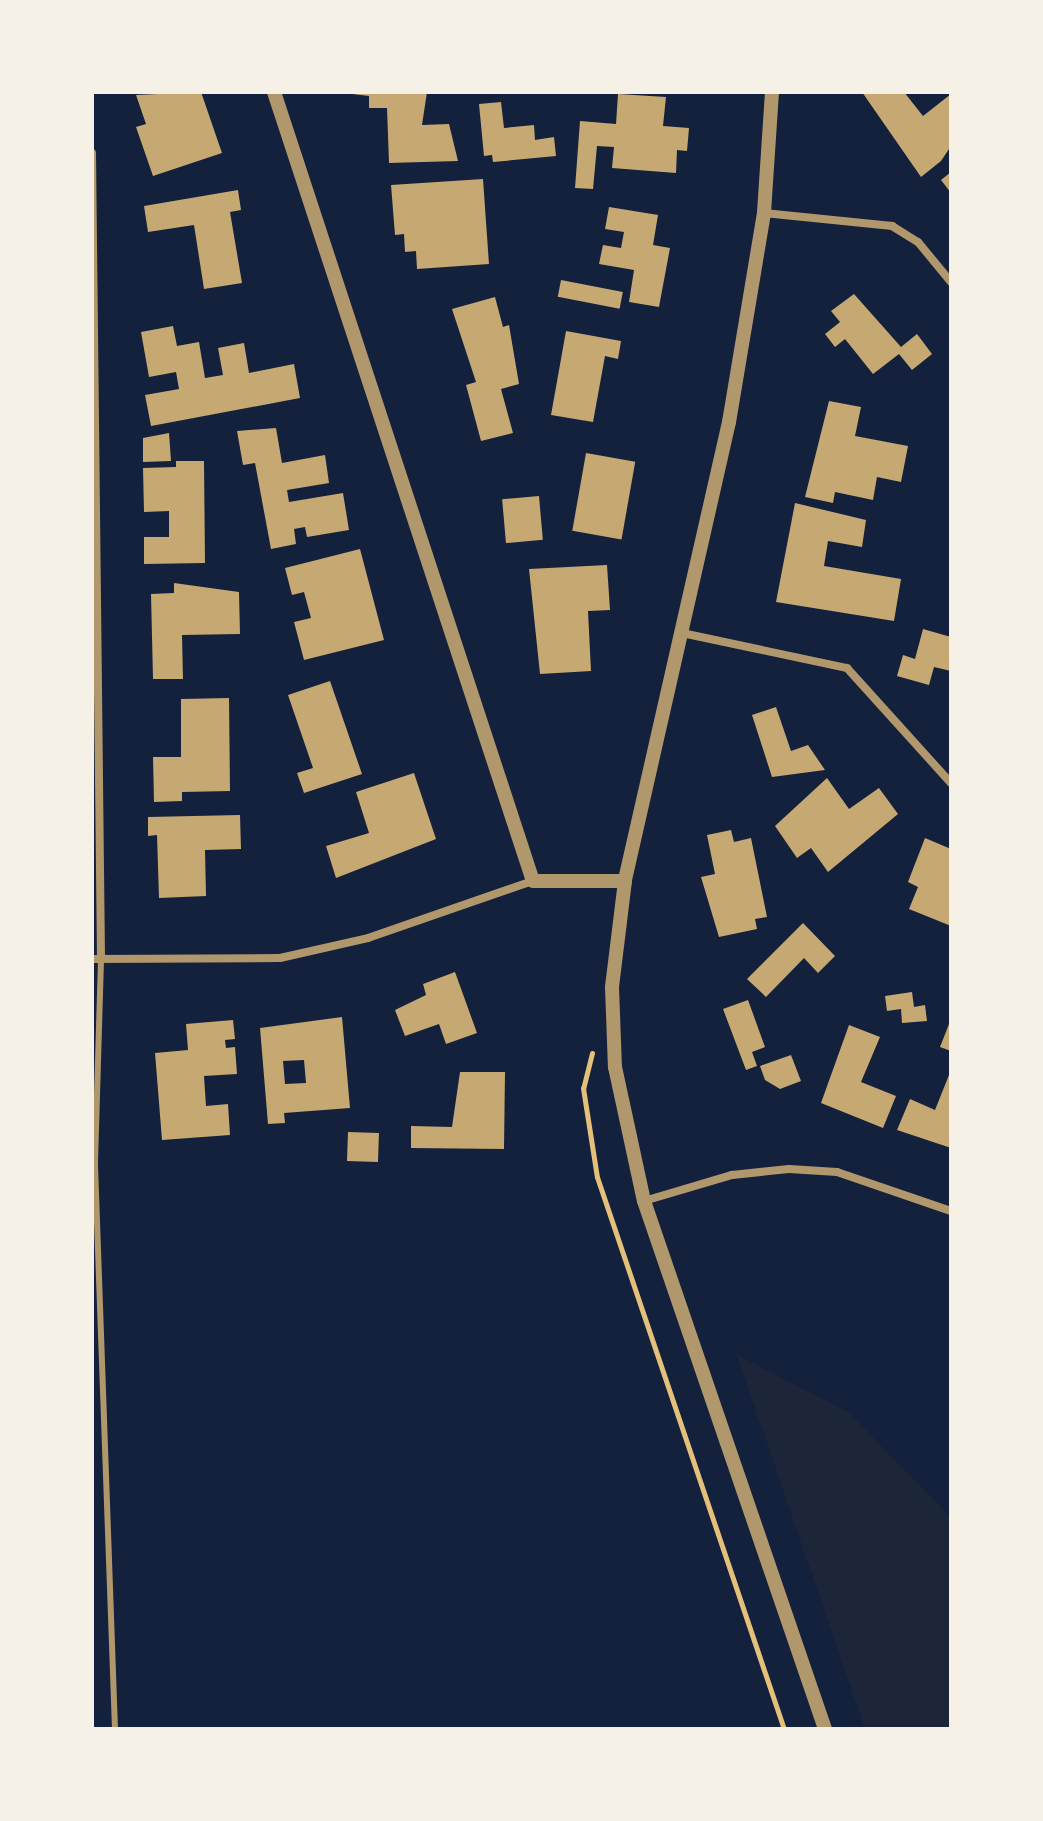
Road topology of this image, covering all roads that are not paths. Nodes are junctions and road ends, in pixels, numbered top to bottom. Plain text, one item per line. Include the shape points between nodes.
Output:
1 (274, 92) edge
2 (772, 92) edge
3 (92, 153) edge
4 (764, 213) junction
5 (951, 282) edge
6 (94, 468) edge
7 (682, 633) junction
8 (951, 783) edge
9 (533, 881) junction
10 (625, 881) junction
11 (96, 960) edge
12 (644, 1201) junction
13 (951, 1211) edge
14 (115, 1729) edge
15 (825, 1729) edge

1 - 9 street
2 - 4 street
3 - 6 street
4 - 5 street via 892,226 918,242
4 - 7 street
6 - 11 street
7 - 8 street via 847,668
7 - 10 street
9 - 10 street
9 - 11 street via 292,956
10 - 12 street via 612,987 615,1067
11 - 14 lane via 95,1165
12 - 13 street via 732,1175 789,1169 837,1172
12 - 15 street

